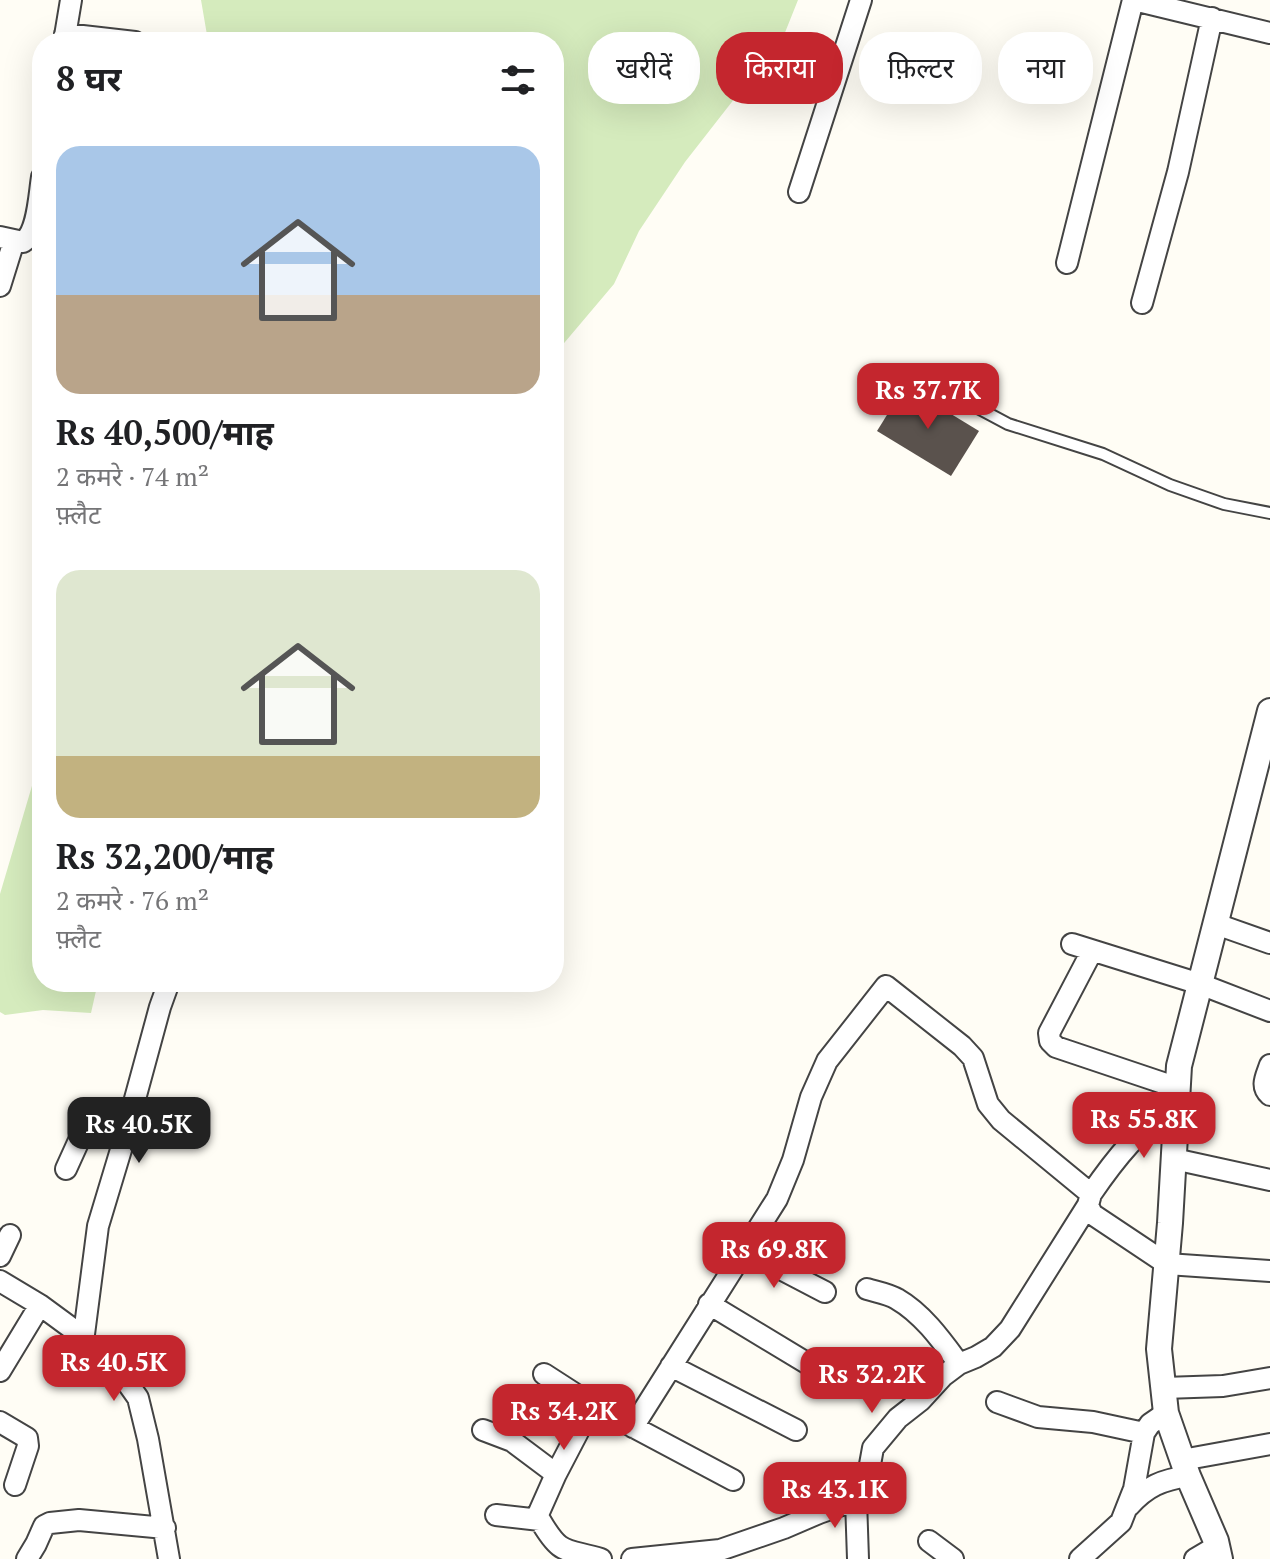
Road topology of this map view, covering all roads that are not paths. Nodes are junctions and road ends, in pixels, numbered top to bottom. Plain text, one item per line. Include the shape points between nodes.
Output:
1 (71, 0) edge
2 (861, 0) edge
3 (1134, 0) edge
4 (1212, 18) junction
5 (66, 32) edge
6 (1270, 33) edge
7 (799, 192) dead end
8 (32, 233) edge
9 (7, 239) edge
10 (1067, 263) dead end
11 (0, 286) edge
12 (1142, 303) dead end
13 (918, 376) dead end
14 (1270, 513) edge
15 (1270, 711) edge
16 (1265, 752) edge
17 (1216, 924) junction
18 (1270, 943) edge
19 (1072, 944) dead end
20 (1092, 951) junction
21 (1200, 984) junction
22 (165, 992) edge
23 (1270, 1011) edge
24 (1270, 1065) edge
25 (1270, 1095) edge
26 (1177, 1096) junction
27 (128, 1125) junction
28 (1174, 1159) junction
29 (66, 1169) dead end
30 (1270, 1180) edge
31 (1090, 1200) junction
32 (10, 1235) dead end
33 (744, 1250) junction
34 (0, 1256) edge
35 (1167, 1264) junction
36 (1270, 1271) edge
37 (0, 1281) edge
38 (867, 1289) dead end
39 (825, 1292) dead end
40 (709, 1304) junction
41 (40, 1305) junction
42 (83, 1342) junction
43 (959, 1364) junction
44 (810, 1365) dead end
45 (671, 1366) junction
46 (0, 1371) edge
47 (544, 1374) dead end
48 (1270, 1378) edge
49 (1164, 1388) junction
50 (997, 1402) dead end
51 (592, 1405) junction
52 (1166, 1413) junction
53 (0, 1422) edge
54 (633, 1427) junction
55 (483, 1430) dead end
56 (796, 1430) dead end
57 (1144, 1433) junction
58 (1270, 1444) edge
59 (1185, 1468) junction
60 (556, 1474) junction
61 (733, 1480) dead end
62 (15, 1485) dead end
63 (856, 1500) junction
64 (1127, 1509) junction
65 (496, 1515) dead end
66 (536, 1519) junction
67 (165, 1528) junction
68 (929, 1541) dead end
69 (1219, 1552) edge
70 (562, 1555) edge
71 (27, 1559) edge
72 (169, 1559) edge
73 (601, 1559) edge
74 (632, 1559) edge
75 (858, 1559) edge
76 (953, 1559) edge
77 (1080, 1559) edge
78 (1195, 1559) edge

1 - 5 street
2 - 7 street
3 - 4 street
3 - 10 street
4 - 6 street
4 - 12 street
8 - 9 street via 23,242
9 - 11 street
13 - 14 lane via 1008,424 1103,454 1224,504
15 - 16 street
16 - 17 street
17 - 18 street
17 - 21 street
19 - 20 street
20 - 21 street
20 - 26 street via 1049,1033 1050,1041
21 - 23 street
21 - 26 street via 1179,1066
22 - 27 street
24 - 25 street via 1264,1084
26 - 28 street
26 - 31 street via 1128,1145
27 - 29 street via 91,1114
27 - 42 street via 98,1226
28 - 30 street
28 - 35 street
31 - 33 street via 1001,1120 988,1104 973,1058 962,1046 886,986 827,1061 777,1199
31 - 35 street via 1092,1214
31 - 43 street via 1010,1329 993,1347
32 - 34 street
33 - 39 street
33 - 40 street
35 - 36 street
35 - 49 street via 1159,1349
37 - 41 street
38 - 43 street via 897,1299 923,1320
40 - 44 street
40 - 45 street
41 - 42 street
41 - 46 street
42 - 67 street via 138,1398
43 - 63 street via 873,1448 865,1492
45 - 54 street
45 - 56 street
47 - 51 street
48 - 49 street
49 - 52 street
50 - 57 street via 1038,1417
51 - 54 street
51 - 60 street
52 - 57 street
52 - 59 street
53 - 62 street via 27,1438
54 - 61 street
55 - 60 street via 512,1441
57 - 64 street
58 - 59 street
59 - 64 street via 1142,1492
59 - 69 street
60 - 66 street
63 - 74 street via 720,1550
63 - 75 street
64 - 77 street via 1111,1533
65 - 66 street
66 - 70 street
67 - 71 street via 79,1520 50,1523
67 - 72 street
68 - 76 street
69 - 78 street
70 - 73 street

